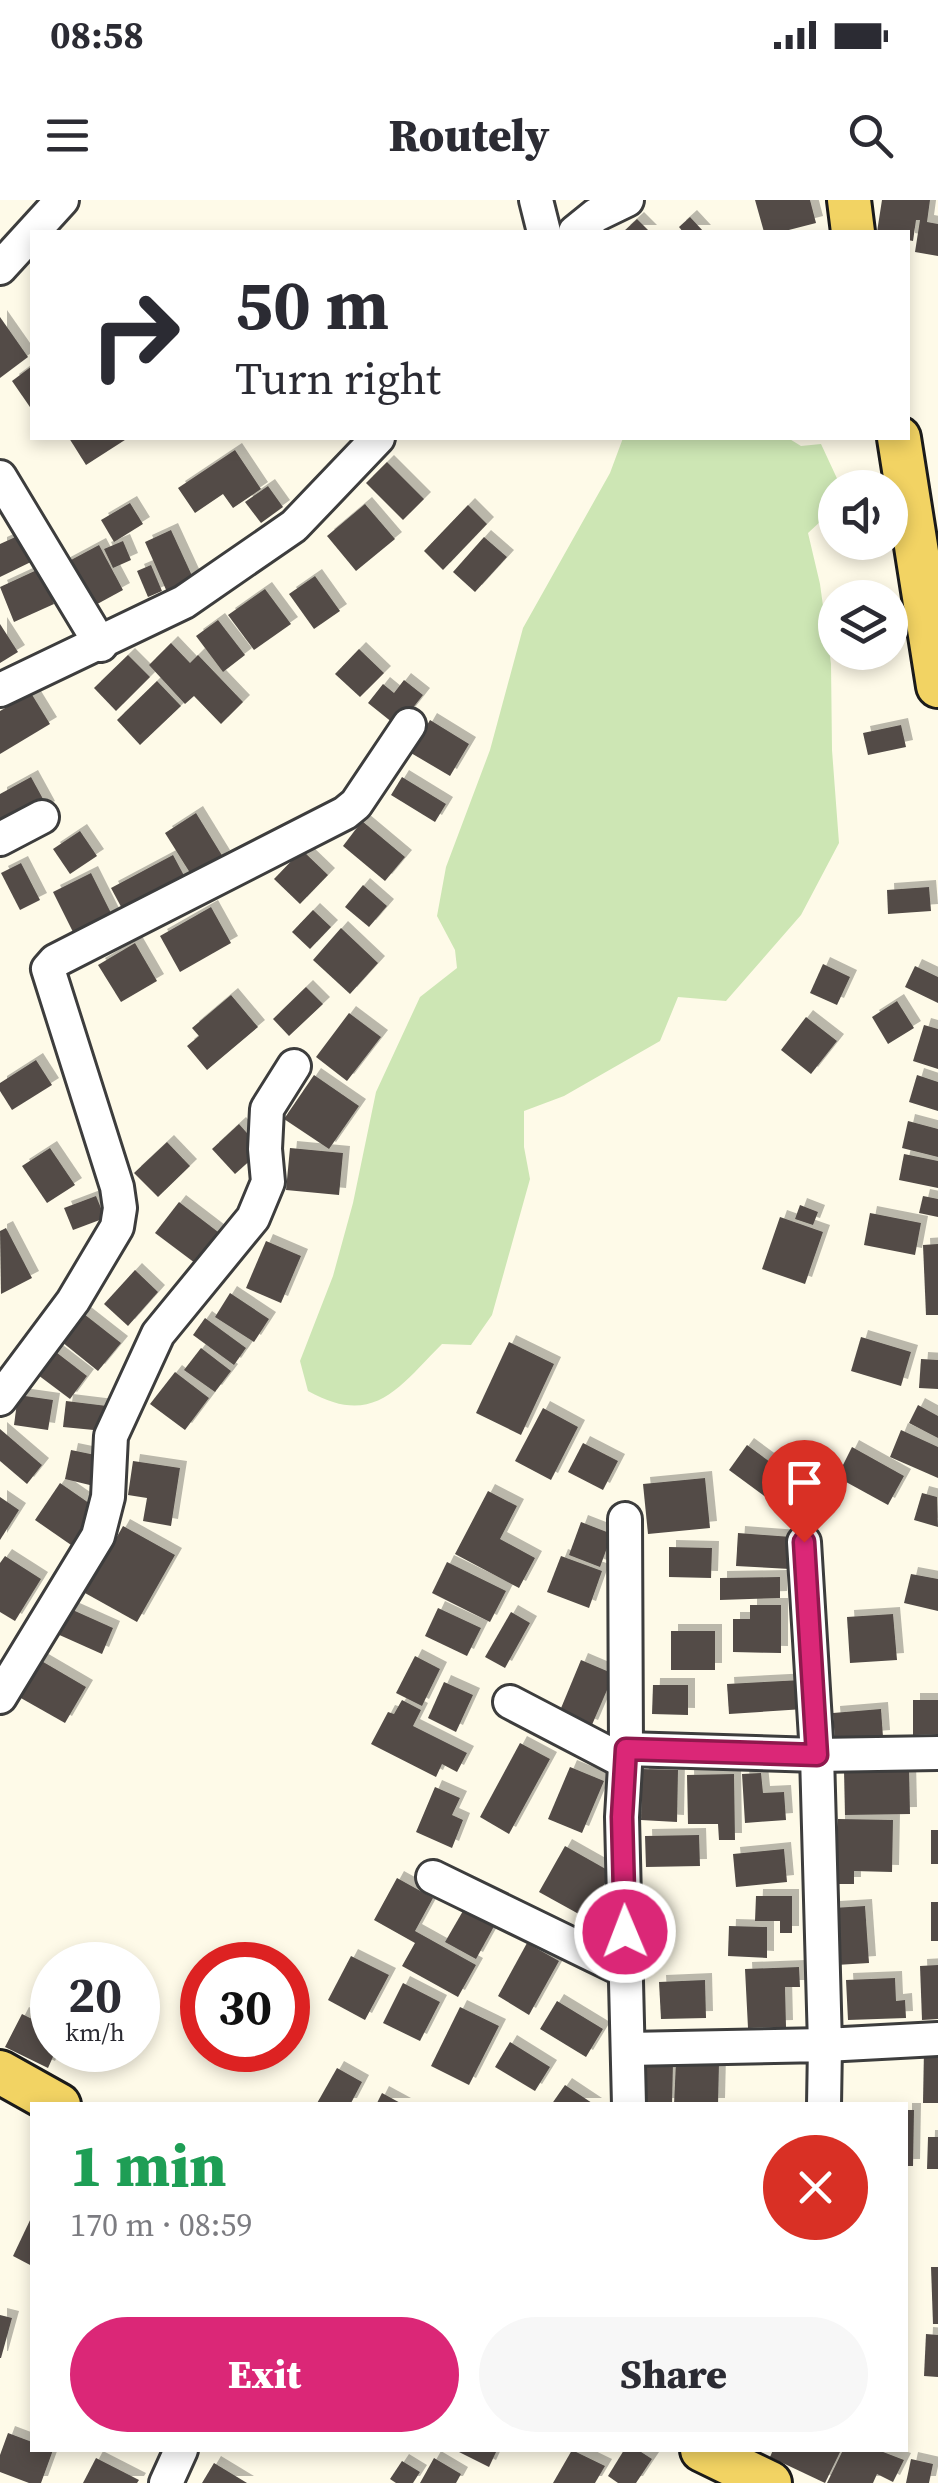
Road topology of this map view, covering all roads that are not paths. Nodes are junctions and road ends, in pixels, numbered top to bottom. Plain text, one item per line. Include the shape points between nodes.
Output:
1 (62, 200) edge
2 (536, 200) edge
3 (627, 200) edge
4 (849, 200) edge
5 (35, 230) edge
6 (544, 230) edge
7 (577, 230) edge
8 (853, 230) edge
9 (30, 235) edge
10 (0, 268) edge
11 (376, 440) edge
12 (899, 440) edge
13 (0, 477) edge
14 (101, 644) junction
15 (938, 686) edge
16 (0, 690) edge
17 (410, 725) dead end
18 (42, 818) dead end
19 (0, 839) edge
20 (294, 1066) dead end
21 (0, 1400) edge
22 (625, 1519) dead end
23 (804, 1542) dead end
24 (0, 1698) edge
25 (510, 1702) dead end
26 (938, 1753) edge
27 (625, 1755) junction
28 (817, 1755) junction
29 (434, 1876) dead end
30 (626, 1971) junction
31 (938, 2040) edge
32 (825, 2045) junction
33 (628, 2049) junction
34 (0, 2072) edge
35 (54, 2102) edge
36 (629, 2102) edge
37 (824, 2102) edge
38 (180, 2452) edge
39 (706, 2452) edge
40 (166, 2483) edge
41 (770, 2483) edge

1 - 5 street
2 - 6 street
3 - 7 street
4 - 8 main road
9 - 10 street
11 - 14 street via 294,526 184,602
12 - 15 main road
13 - 14 street
14 - 16 street
17 - 21 street via 344,813 48,969 120,1208 73,1301
18 - 19 street
20 - 24 street via 267,1109 268,1182 254,1218 158,1334 111,1436 98,1536
22 - 27 street
23 - 28 street
25 - 27 street
26 - 28 street
27 - 28 street
27 - 30 street
28 - 32 street
29 - 30 street
30 - 33 street
31 - 32 street
32 - 33 street
32 - 37 street
33 - 36 street
34 - 35 main road
38 - 40 street
39 - 41 main road

